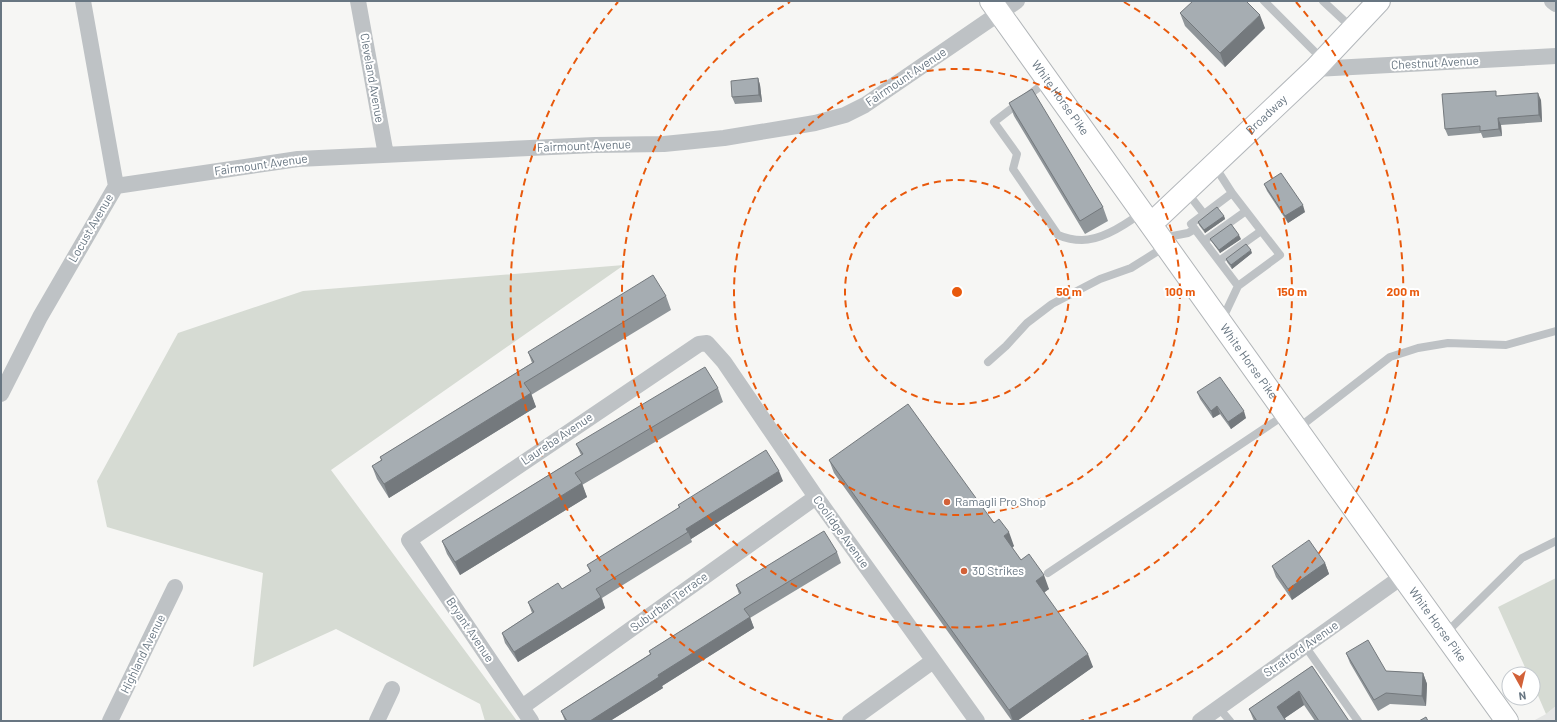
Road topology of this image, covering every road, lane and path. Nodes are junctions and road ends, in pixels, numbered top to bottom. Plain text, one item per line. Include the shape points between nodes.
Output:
1 (83, 1) edge
2 (358, 1) edge
3 (1264, 1) edge
4 (1323, 1) edge
5 (1379, 1) edge
6 (1552, 1) edge
7 (1556, 4) edge
8 (1003, 5) edge
9 (1353, 29) junction
10 (1556, 56) edge
11 (1319, 65) junction
12 (1048, 81) junction
13 (386, 155) junction
14 (1214, 165) junction
15 (116, 186) junction
16 (1186, 191) junction
17 (1232, 193) junction
18 (1246, 211) junction
19 (1204, 214) junction
20 (1195, 229) junction
21 (1155, 230) junction
22 (1261, 231) junction
23 (1204, 241) junction
24 (1219, 261) junction
25 (1238, 286) junction
26 (1221, 322) junction
27 (1556, 331) edge
28 (707, 342) joint
29 (988, 362) dead end
30 (1, 394) edge
31 (1286, 414) junction
32 (816, 497) junction
33 (409, 540) joint
34 (1556, 541) edge
35 (1048, 573) dead end
36 (1403, 576) junction
37 (175, 587) dead end
38 (1444, 634) junction
39 (1305, 646) junction
40 (933, 661) junction
41 (392, 689) dead end
42 (522, 708) junction
43 (1219, 708) junction
44 (110, 721) edge
45 (377, 721) edge
46 (531, 721) edge
47 (850, 721) edge
48 (977, 721) edge
49 (1200, 721) edge
50 (1230, 721) edge
51 (1358, 721) edge
52 (1508, 721) edge

1 - 15 street, Locust Avenue
2 - 13 street, Cleveland Avenue
3 - 11 lane
4 - 9 lane
5 - 9 main road, Broadway
6 - 7 street
8 - 12 main road, White Horse Pike
8 - 13 street, Fairmount Avenue via 865,105 845,115 815,123 724,138 664,144
9 - 11 main road, Broadway
10 - 11 street, Chestnut Avenue
11 - 14 main road, Broadway
12 - 21 main road, White Horse Pike
12 - 21 lane via 994,122 1017,154 1013,170 1058,235 1082,240 1094,239 1132,220
13 - 15 street, Fairmount Avenue via 298,159
14 - 16 main road, Broadway
14 - 17 lane
15 - 30 street, Locust Avenue via 40,317
16 - 19 lane
16 - 21 main road, Broadway
17 - 18 lane
17 - 19 lane
18 - 22 lane
18 - 23 lane
19 - 20 lane via 1191,224
20 - 21 lane via 1188,233
20 - 23 lane
21 - 26 main road, White Horse Pike
21 - 29 lane via 1131,268 1100,279 1052,304 1027,323
22 - 24 lane
22 - 25 lane via 1280,256
23 - 24 lane
24 - 25 lane
25 - 26 lane
26 - 31 main road, White Horse Pike
27 - 31 lane via 1506,345 1448,343 1418,348 1390,357 1298,429
28 - 32 street, Coolidge Avenue via 724,362
28 - 33 street, Laureba Avenue via 699,344
31 - 35 lane
31 - 36 main road, White Horse Pike
32 - 40 street, Coolidge Avenue
32 - 42 street, Suburban Terrace
33 - 42 street, Bryant Avenue
34 - 38 lane via 1522,558
36 - 38 main road, White Horse Pike
36 - 39 street, Stratford Avenue
37 - 44 street, Highland Avenue
38 - 52 main road, White Horse Pike
39 - 43 street, Stratford Avenue
39 - 51 lane
40 - 47 street
40 - 48 street, Coolidge Avenue
41 - 45 street
42 - 46 street, Bryant Avenue
43 - 49 street, Stratford Avenue
43 - 50 lane

